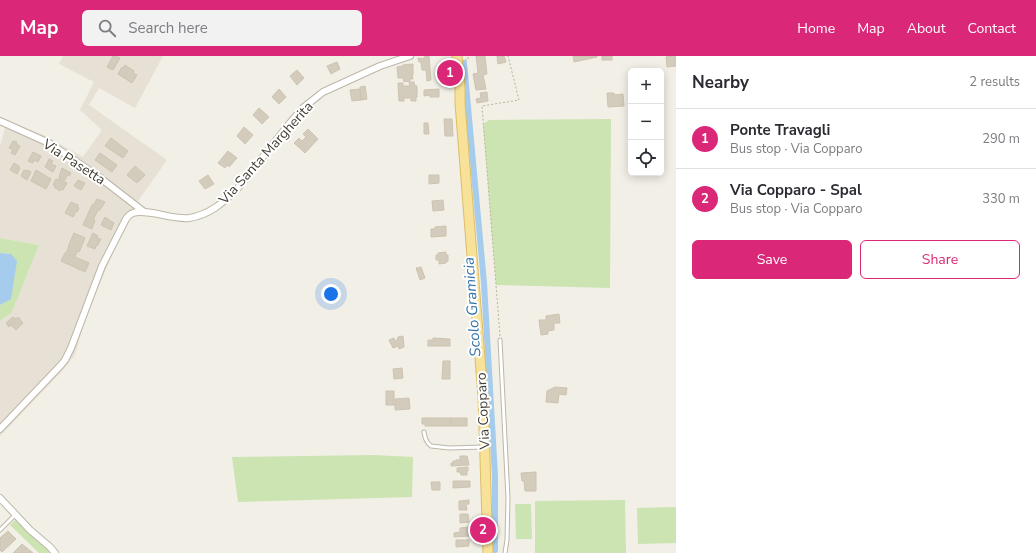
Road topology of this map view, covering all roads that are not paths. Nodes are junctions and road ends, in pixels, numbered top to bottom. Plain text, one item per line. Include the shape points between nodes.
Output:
1 (410, 56) edge
2 (456, 57) edge
3 (0, 121) edge
4 (143, 212) junction
5 (500, 340) road end
6 (0, 429) edge
7 (424, 432) dead end
8 (485, 448) junction
9 (0, 498) edge
10 (15, 515) junction
11 (0, 530) edge
12 (55, 553) edge
13 (488, 553) edge
14 (505, 553) edge

1 - 4 street, Via Santa Margherita via 380,66 318,96 290,122 237,189 214,209 184,218
2 - 8 main road, Via Copparo
3 - 4 street, Via Pasetta via 49,143
4 - 6 street via 130,214 110,248 65,360
5 - 14 lane via 508,498
7 - 8 lane via 426,442 430,446
8 - 13 main road, Via Copparo
9 - 10 street
10 - 11 lane
10 - 12 street

